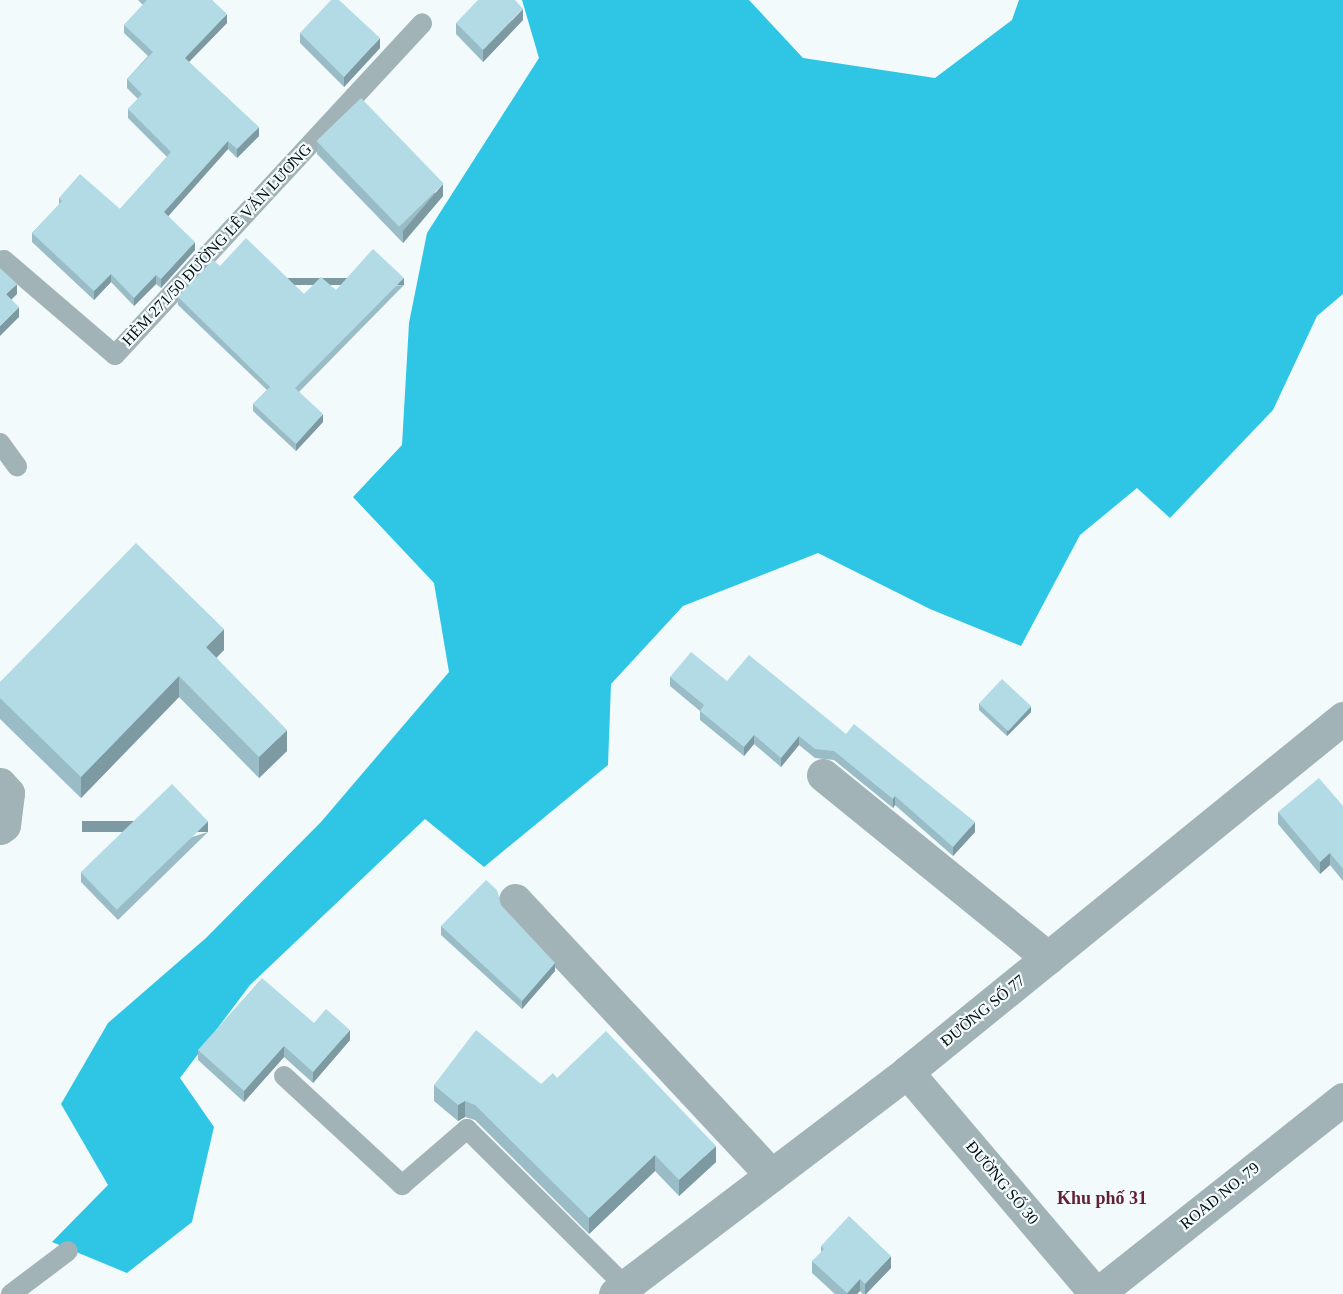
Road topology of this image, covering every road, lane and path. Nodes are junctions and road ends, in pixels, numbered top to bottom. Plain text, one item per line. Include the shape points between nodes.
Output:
1 (422, 23) dead end
2 (0, 265) edge
3 (0, 443) edge
4 (17, 466) dead end
5 (1343, 718) edge
6 (823, 775) dead end
7 (0, 784) edge
8 (0, 828) edge
9 (515, 900) dead end
10 (1048, 958) junction
11 (907, 1072) junction
12 (284, 1076) dead end
13 (1343, 1099) edge
14 (771, 1175) junction
15 (68, 1251) dead end
16 (620, 1290) edge
17 (11, 1294) edge
18 (1097, 1294) edge

1 - 2 lane, HẺM 271/50 ĐƯỜNG LÊ VĂN LƯƠNG via 115,355 4,260
3 - 4 lane
5 - 10 street, ĐƯỜNG SỐ 77
6 - 10 street
7 - 8 street via 8,793 4,825
9 - 14 street
10 - 11 street, ĐƯỜNG SỐ 77
11 - 14 street, ĐƯỜNG SỐ 77
11 - 18 street, ĐƯỜNG SỐ 30
12 - 16 lane via 402,1185 467,1129
13 - 18 street, ROAD NO. 79
14 - 16 street, ĐƯỜNG SỐ 77
15 - 17 lane

